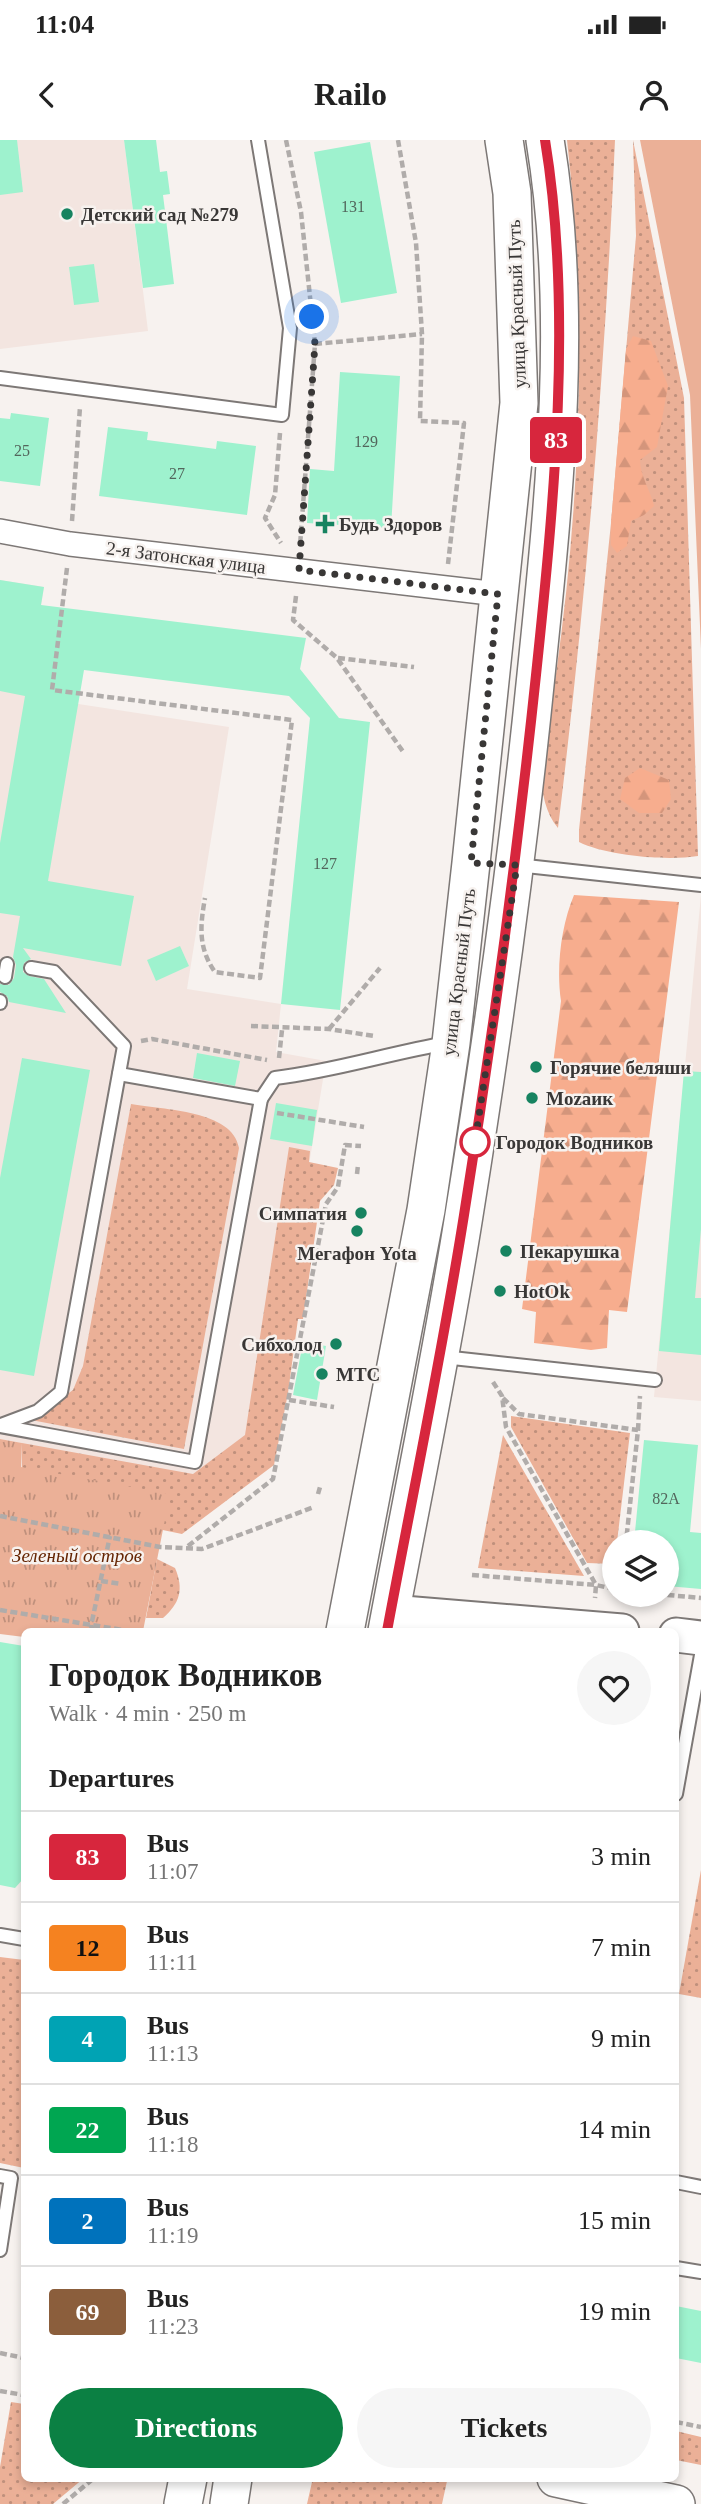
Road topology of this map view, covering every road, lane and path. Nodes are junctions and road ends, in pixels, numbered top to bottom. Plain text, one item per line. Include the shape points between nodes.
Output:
1 (258, 140) edge
2 (286, 140) edge
3 (398, 140) edge
4 (505, 140) edge
5 (545, 140) edge
6 (422, 334) junction
7 (315, 344) junction
8 (0, 378) edge
9 (81, 389) junction
10 (282, 415) junction
11 (0, 531) edge
12 (70, 544) junction
13 (299, 570) junction
14 (445, 590) junction
15 (498, 594) junction
16 (337, 658) junction
17 (414, 667) dead end
18 (404, 753) dead end
19 (471, 863) junction
20 (517, 865) junction
21 (701, 885) edge
22 (205, 898) dead end
23 (6, 964) edge
24 (31, 968) dead end
25 (380, 968) dead end
26 (5, 978) dead end
27 (251, 1026) dead end
28 (282, 1030) junction
29 (329, 1030) junction
30 (374, 1036) dead end
31 (451, 1043) junction
32 (124, 1046) junction
33 (119, 1074) junction
34 (260, 1105) junction
35 (364, 1127) dead end
36 (361, 1146) dead end
37 (358, 1165) dead end
38 (357, 1174) dead end
39 (439, 1356) junction
40 (482, 1363) junction
41 (641, 1379) junction
42 (655, 1380) dead end
43 (502, 1396) junction
44 (289, 1400) junction
45 (334, 1407) dead end
46 (0, 1426) edge
47 (638, 1430) junction
48 (320, 1487) dead end
49 (318, 1494) dead end
50 (314, 1507) dead end
51 (0, 1516) edge
52 (627, 1530) edge
53 (110, 1536) junction
54 (188, 1546) junction
55 (472, 1576) dead end
56 (101, 1581) junction
57 (121, 1584) dead end
58 (596, 1585) junction
59 (602, 1586) edge
60 (679, 1596) edge
61 (701, 1598) edge
62 (0, 1610) edge
63 (389, 1621) edge
64 (93, 1628) edge
65 (346, 1628) edge
66 (555, 1628) edge
67 (602, 1628) edge
68 (679, 1635) edge
69 (701, 1637) edge
70 (701, 1655) edge
71 (679, 1777) edge
72 (0, 1935) edge
73 (21, 1938) edge
74 (0, 2175) edge
75 (679, 2183) edge
76 (701, 2187) edge
77 (0, 2250) edge
78 (679, 2268) edge
79 (701, 2272) edge
80 (0, 2353) edge
81 (21, 2357) edge
82 (0, 2391) edge
83 (21, 2394) edge
84 (679, 2423) edge
85 (701, 2427) edge
86 (89, 2482) edge
87 (187, 2482) edge
88 (232, 2482) edge
89 (574, 2482) edge
90 (63, 2504) edge
91 (183, 2504) edge
92 (229, 2504) edge
93 (676, 2504) edge

1 - 10 lane via 290,328
2 - 7 path via 301,212
3 - 6 path via 416,243
4 - 15 main road, улица Красный Путь via 512,192 519,403
5 - 20 main road, улица Красный Путь via 556,268 558,413
6 - 7 path
6 - 14 path via 421,421 464,423
7 - 13 path
8 - 9 lane
9 - 10 lane
9 - 12 path
10 - 13 path via 275,495 265,518
11 - 12 street, 2-я Затонская улица
12 - 13 street, 2-я Затонская улица
12 - 22 path via 52,690 292,720 260,978 215,972 207,961 199,934
13 - 14 street, 2-я Затонская улица
13 - 16 path via 293,621
14 - 15 street, 2-я Затонская улица
15 - 19 main road, улица Красный Путь
16 - 17 path
16 - 18 path
19 - 20 street
19 - 31 main road, улица Красный Путь
20 - 21 lane
20 - 39 main road, улица Красный Путь
23 - 26 lane
24 - 32 lane via 54,972
25 - 29 path
27 - 28 path
28 - 29 path
28 - 32 path via 279,1062 152,1039
29 - 30 path
31 - 34 lane via 325,1072 275,1077
31 - 65 main road, улица Красный Путь via 426,1210
32 - 33 lane
33 - 34 lane
33 - 46 lane via 61,1392 38,1410
34 - 35 path
34 - 46 lane via 195,1462
36 - 44 path via 345,1145 338,1187 326,1204
37 - 38 path
39 - 40 lane
39 - 63 main road, улица Красный Путь
40 - 41 lane
40 - 43 path
41 - 42 lane
41 - 47 path
43 - 47 path via 519,1414
43 - 58 path via 506,1427
44 - 45 path
44 - 54 path via 273,1479
47 - 52 path
48 - 49 path
50 - 54 path via 202,1549
51 - 53 path
53 - 54 path via 169,1548
53 - 56 path
55 - 58 path
56 - 57 path
56 - 64 path
58 - 59 path
58 - 67 path
60 - 61 path
62 - 64 path
63 - 66 street
68 - 69 street
70 - 71 lane
72 - 73 lane
74 - 77 lane via 11,2178
75 - 76 lane
78 - 79 lane
80 - 81 path
82 - 83 path
84 - 85 path
86 - 90 path
87 - 91 main road
88 - 92 main road
89 - 93 main road

